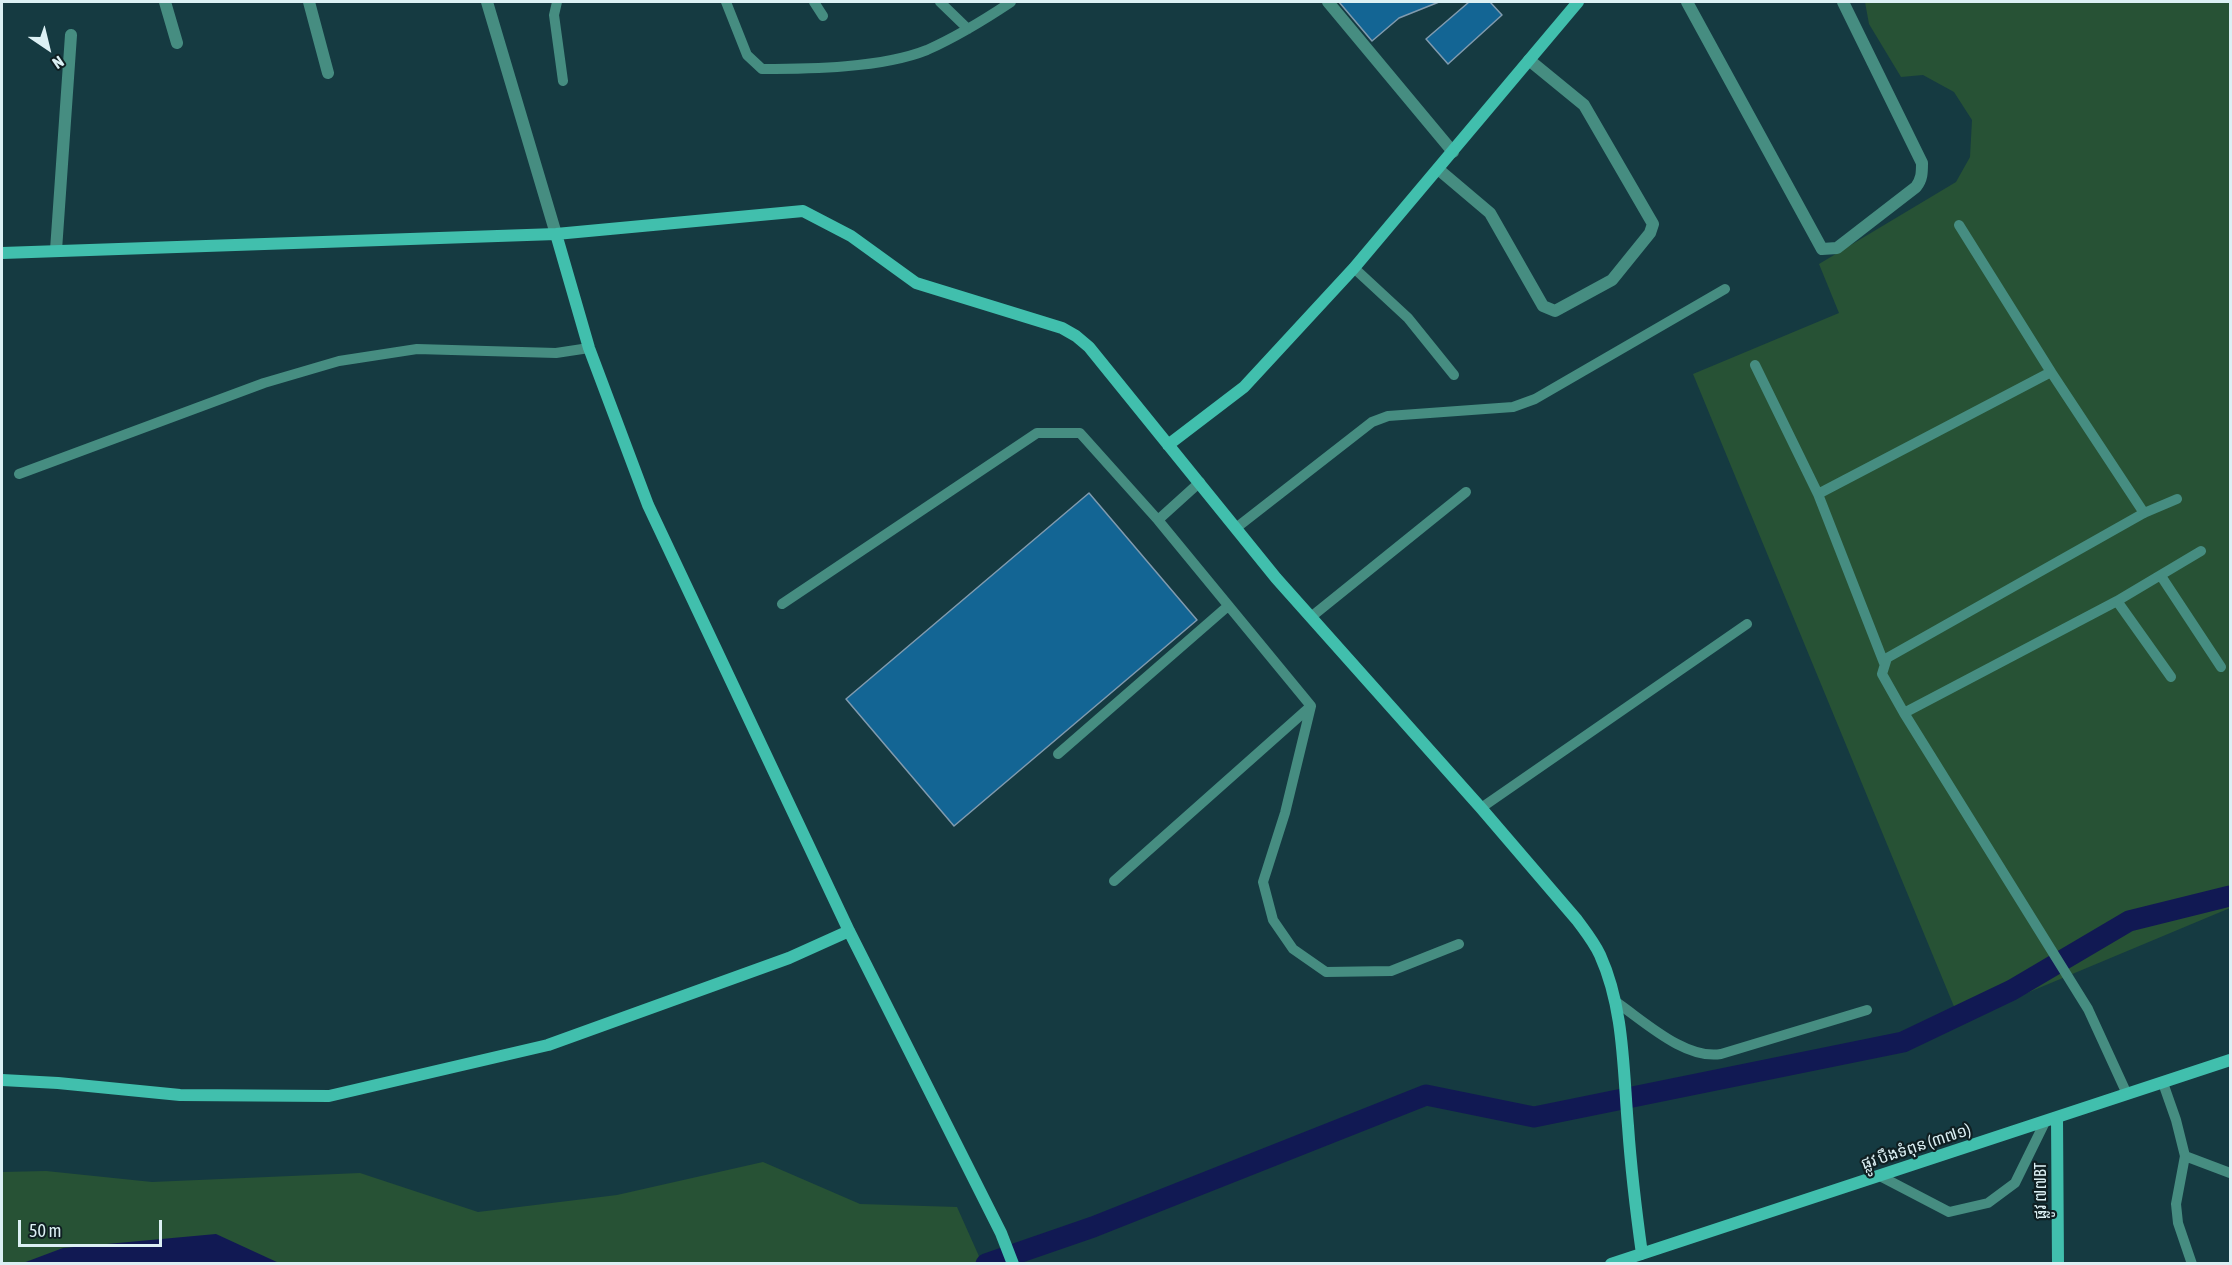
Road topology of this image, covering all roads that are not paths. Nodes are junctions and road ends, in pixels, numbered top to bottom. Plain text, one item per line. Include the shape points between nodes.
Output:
1 (165, 2) edge
2 (309, 2) edge
3 (487, 2) edge
4 (557, 2) edge
5 (726, 2) edge
6 (814, 2) edge
7 (940, 2) edge
8 (1328, 2) edge
9 (1578, 2) edge
10 (1687, 2) edge
11 (1843, 2) edge
12 (1004, 3) edge
13 (823, 16) dead end
14 (969, 29) junction
15 (72, 35) dead end
16 (177, 43) dead end
17 (1529, 60) junction
18 (328, 73) dead end
19 (563, 81) dead end
20 (1453, 152) junction
21 (1438, 169) junction
22 (1959, 225) dead end
23 (556, 234) junction
24 (56, 249) junction
25 (2, 253) edge
26 (1354, 268) junction
27 (1725, 289) dead end
28 (589, 348) junction
29 (1755, 365) dead end
30 (2051, 372) junction
31 (1454, 375) dead end
32 (1168, 445) junction
33 (19, 474) dead end
34 (1200, 482) junction
35 (1466, 492) dead end
36 (1818, 494) junction
37 (2176, 499) dead end
38 (2144, 513) junction
39 (1158, 520) junction
40 (1236, 528) junction
41 (2201, 551) dead end
42 (2161, 576) junction
43 (2117, 601) junction
44 (782, 604) dead end
45 (1228, 606) junction
46 (1311, 617) junction
47 (1747, 624) dead end
48 (1884, 663) junction
49 (2221, 667) dead end
50 (2171, 677) dead end
51 (1311, 706) junction
52 (1904, 713) junction
53 (1058, 754) dead end
54 (1481, 808) junction
55 (1114, 881) dead end
56 (849, 932) junction
57 (1459, 944) dead end
58 (1616, 1002) junction
59 (1868, 1010) dead end
60 (2230, 1060) edge
61 (2, 1080) edge
62 (2163, 1083) junction
63 (2127, 1094) junction
64 (2051, 1120) junction
65 (2185, 1156) junction
66 (2230, 1173) edge
67 (1880, 1176) junction
68 (1643, 1259) edge
69 (1013, 1263) edge
70 (1611, 1263) edge
71 (2058, 1263) edge
72 (2192, 1263) edge

1 - 16 street
2 - 18 street
3 - 23 street
4 - 19 lane via 554,15
5 - 14 lane via 747,56 762,69 870,64 925,51
6 - 13 lane
7 - 14 lane
8 - 20 street
9 - 17 street
10 - 11 street via 1822,249 1830,250 1916,187 1922,172 1922,163
12 - 14 lane
15 - 24 street
17 - 20 street
17 - 21 street via 1584,105 1653,224 1612,280 1555,311 1543,306 1491,213
20 - 21 street
21 - 26 street
22 - 30 lane
23 - 24 street
23 - 28 street
23 - 32 street via 803,211 851,236 916,283 1062,328 1076,336
24 - 25 street
26 - 31 lane via 1408,318
26 - 32 street via 1244,387
27 - 40 lane via 1535,399 1513,407 1388,416 1372,422
28 - 33 lane via 556,353 417,349 339,361 264,383
28 - 56 street via 648,505
29 - 36 lane
30 - 36 lane
30 - 38 lane
32 - 34 street
34 - 39 lane
34 - 40 street
35 - 46 lane
36 - 48 lane
37 - 38 lane
38 - 48 lane via 1887,657
39 - 44 lane via 1080,434 1037,433
39 - 45 lane
40 - 46 street
41 - 42 lane
42 - 43 lane
42 - 49 lane
43 - 50 lane
43 - 52 lane
45 - 51 lane
45 - 53 lane
46 - 54 street
47 - 54 lane
48 - 52 lane via 1882,674
51 - 55 lane
51 - 57 lane via 1285,813 1263,882 1273,920 1293,949 1326,972 1391,971
52 - 63 lane via 2088,1009
54 - 58 street via 1578,920 1600,954
56 - 61 street via 789,958 548,1045 329,1096 180,1095
56 - 69 street
58 - 59 lane via 1675,1044 1708,1056
58 - 68 street
60 - 62 street, ផ្លូវ បឹងទំពុន (៣៧១)
62 - 63 street, ផ្លូវ បឹងទំពុន (៣៧១)
62 - 65 lane
63 - 64 street, ផ្លូវ បឹងទំពុន (៣៧១)
64 - 67 street, ផ្លូវ បឹងទំពុន (៣៧១)
64 - 67 lane via 2015,1183 1988,1203 1949,1212
64 - 71 street, ផ្លូវ ៧៧BT
65 - 66 lane
65 - 72 lane via 2176,1204 2178,1223
67 - 68 street, ផ្លូវ បឹងទំពុន (៣៧១)
68 - 70 street, ផ្លូវ បឹងទំពុន (៣៧១)

